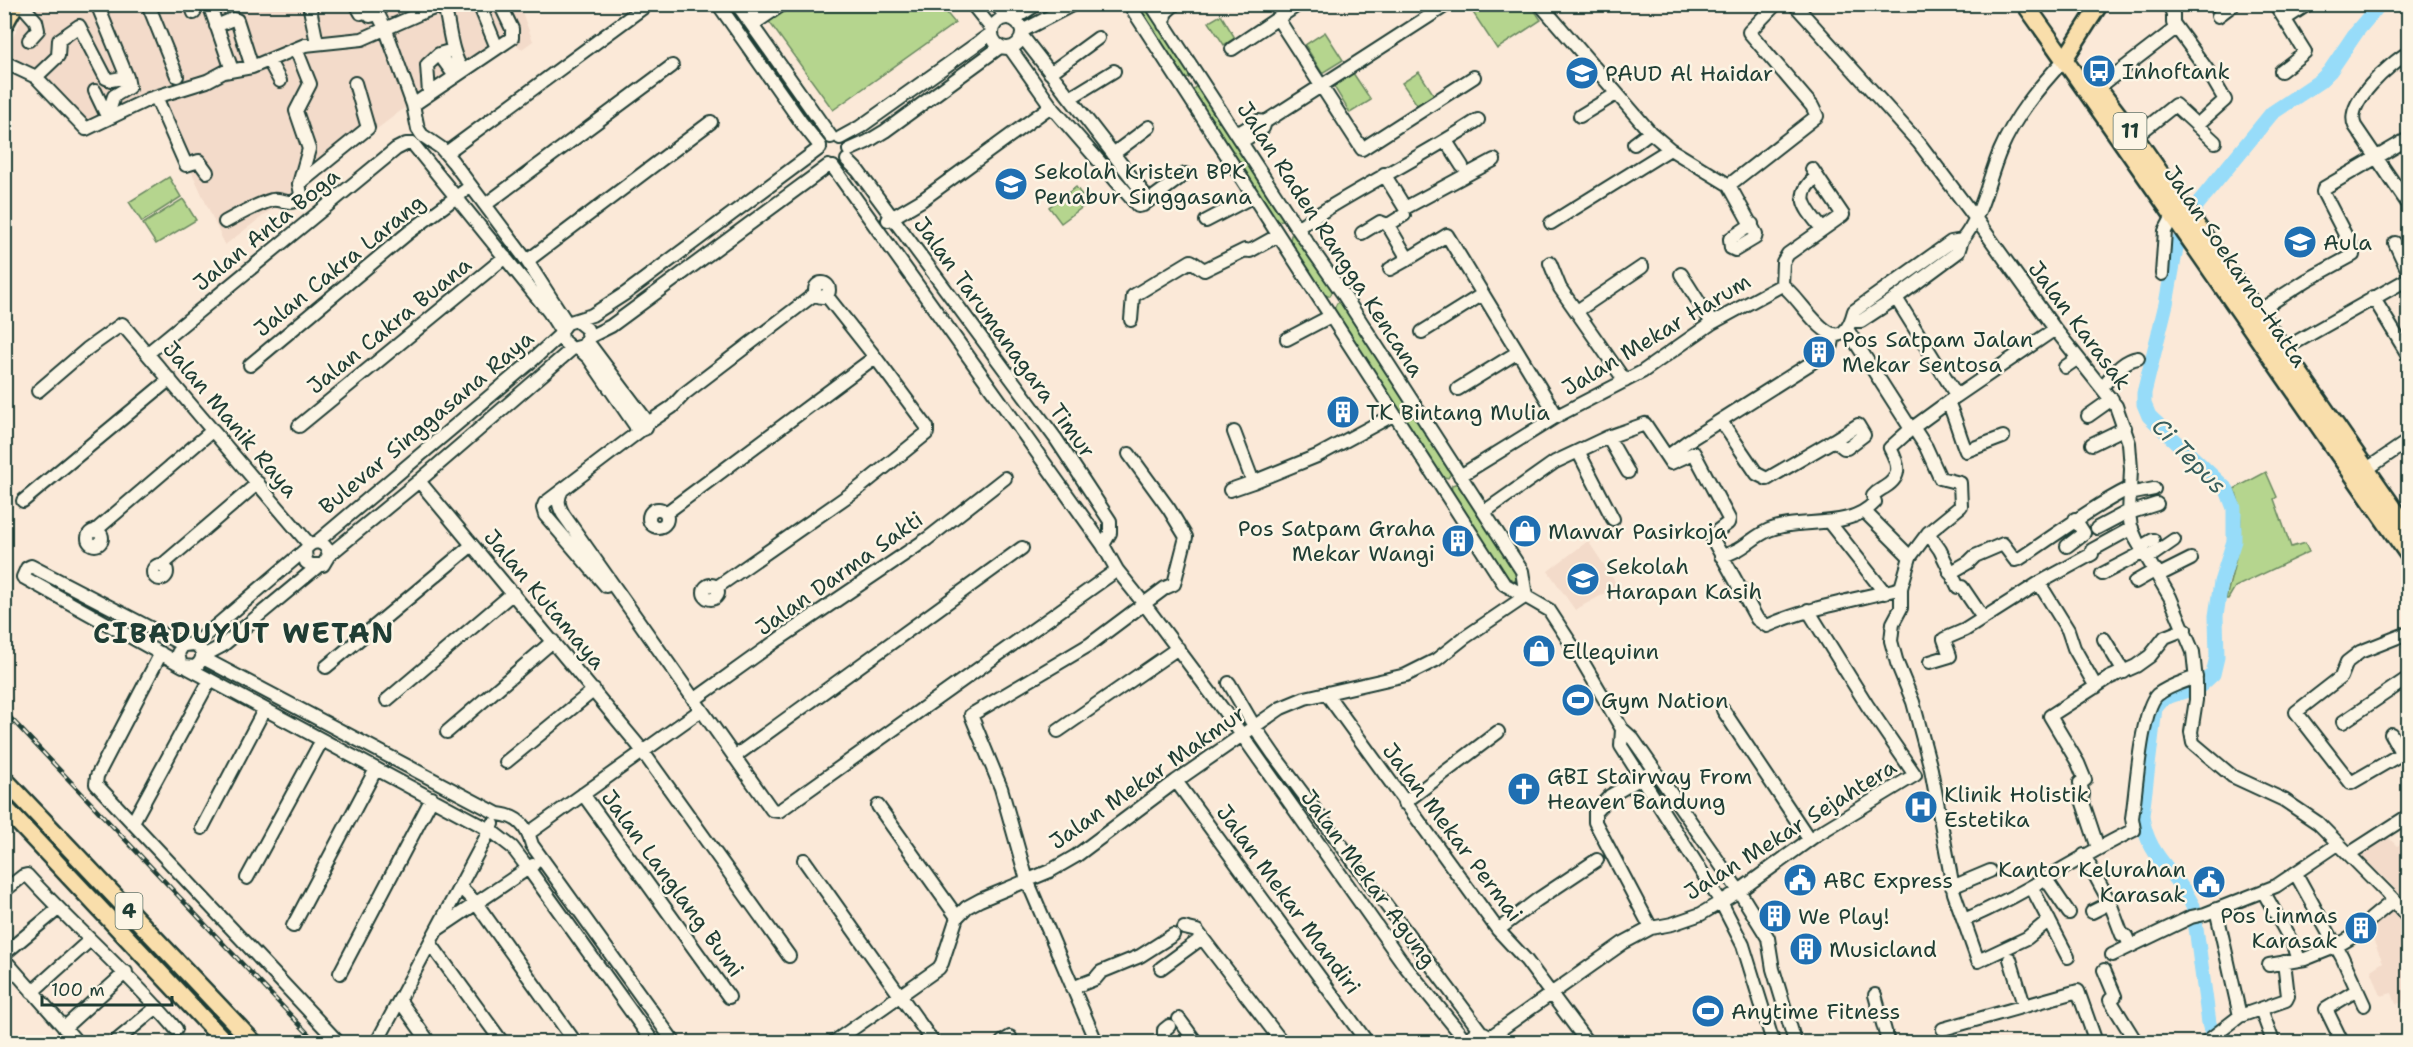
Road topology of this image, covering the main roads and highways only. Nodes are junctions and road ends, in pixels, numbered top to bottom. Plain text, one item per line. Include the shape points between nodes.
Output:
1 (16, 4) edge
2 (2025, 4) edge
3 (2037, 4) edge
4 (2100, 4) edge
5 (4, 26) edge
6 (2067, 55) junction
7 (2180, 216) junction
8 (2197, 236) junction
9 (2304, 393) junction
10 (2409, 529) edge
11 (2409, 554) edge
12 (4, 778) edge
13 (4, 807) edge
14 (222, 1042) edge
15 (253, 1042) edge

1 - 5 main road
2 - 6 highway, Jalan Soekarno-Hatta / 11
3 - 6 highway, Jalan Soekarno-Hatta / 11
4 - 6 main road
6 - 7 highway, Jalan Soekarno-Hatta / 11
6 - 7 highway, Jalan Soekarno-Hatta / 11 via 2135,137
7 - 8 highway, Jalan Soekarno-Hatta / 11
8 - 9 highway, Jalan Soekarno-Hatta / 11
8 - 9 highway, Jalan Soekarno-Hatta / 11 via 2257,312
9 - 10 highway, Jalan Soekarno-Hatta / 11
9 - 11 highway, Jalan Soekarno-Hatta / 11
12 - 15 highway, 4
13 - 14 highway, 4

